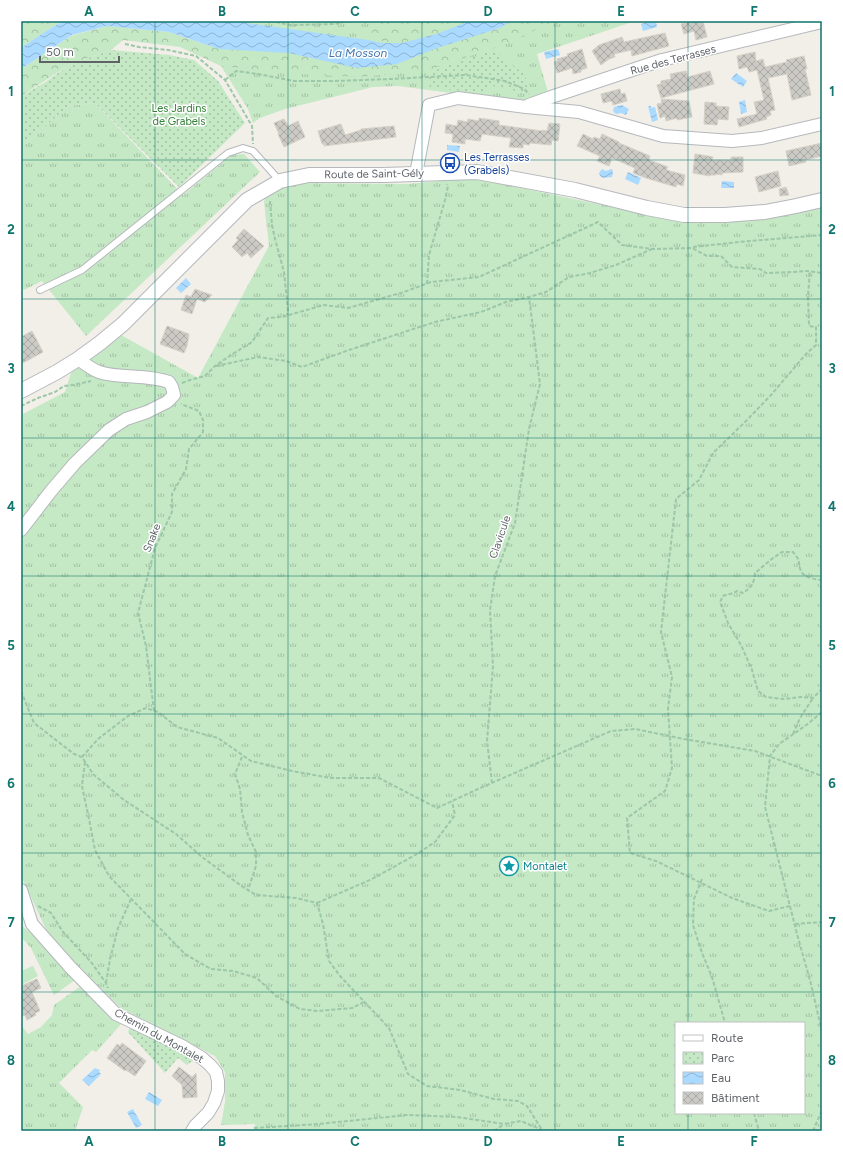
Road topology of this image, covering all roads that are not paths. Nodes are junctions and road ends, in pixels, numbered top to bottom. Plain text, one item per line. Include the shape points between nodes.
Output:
1 (822, 22) edge
2 (529, 105) junction
3 (822, 124) edge
4 (416, 174) junction
5 (280, 181) junction
6 (822, 200) edge
7 (40, 290) dead end
8 (78, 359) junction
9 (21, 391) edge
10 (21, 530) edge
11 (21, 890) edge
12 (192, 1131) edge

1 - 2 street, Rue des Terrasses via 662,60
2 - 3 street, Rue des Terrasses via 579,112 663,136 732,141 762,138
2 - 4 street, Rue des Terrasses via 458,98 430,105
4 - 5 street, Route de Saint-Gély via 310,175
4 - 6 street, Route de Saint-Gély via 477,172 575,190 684,215 765,212
5 - 7 lane via 253,151 243,148 228,153 82,270
5 - 8 street, Route de Saint-Gély via 247,200 123,324
8 - 9 street, Route de Saint-Gély
8 - 10 street via 97,372 159,378 169,382 174,395 167,402 126,419 109,430 75,464
11 - 12 street, Chemin du Montalet via 32,924 116,1014 182,1046 202,1058 216,1072 218,1091 214,1102

